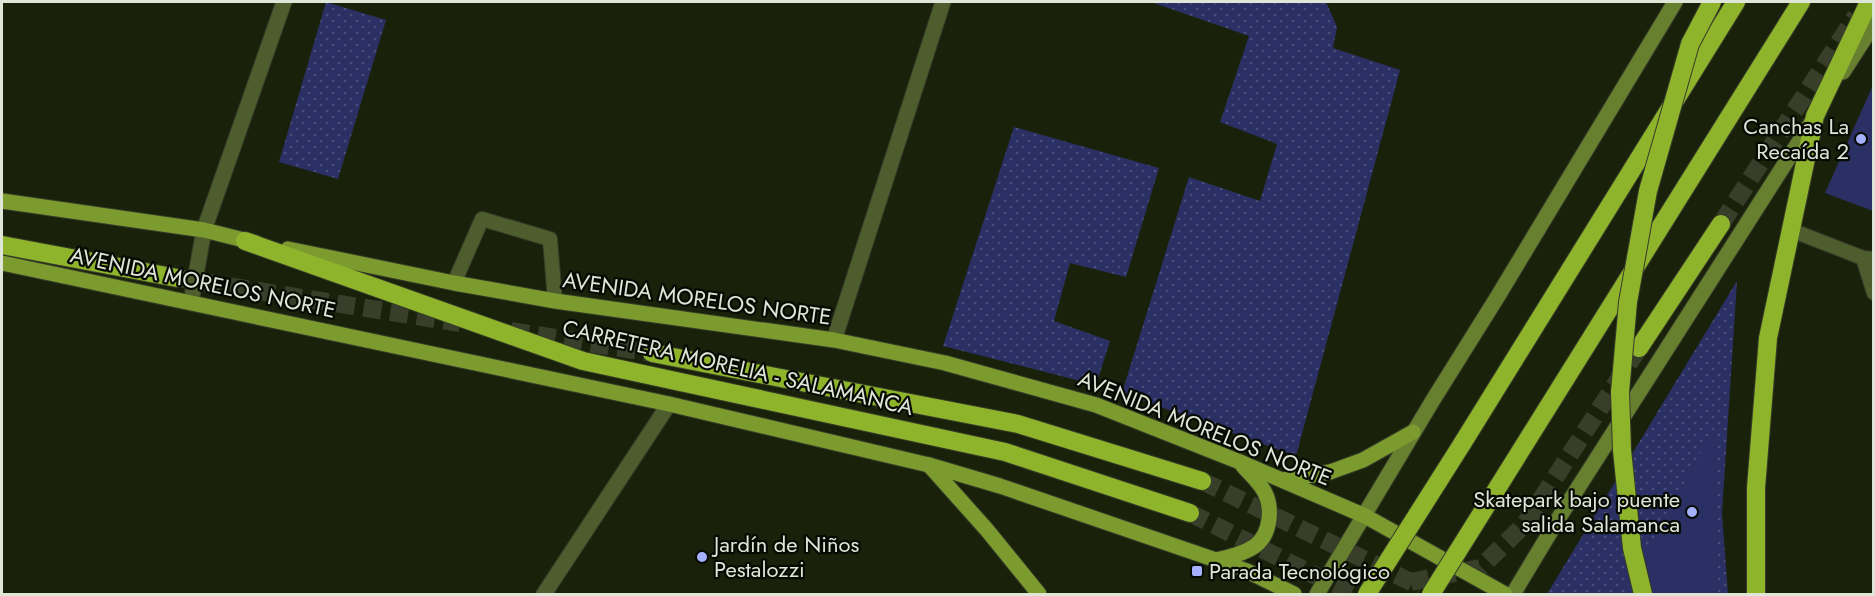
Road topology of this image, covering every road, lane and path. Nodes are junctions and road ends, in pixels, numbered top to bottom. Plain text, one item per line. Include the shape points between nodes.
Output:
1 (284, 2) edge
2 (943, 2) edge
3 (1676, 2) edge
4 (1712, 2) edge
5 (1736, 2) edge
6 (1801, 2) edge
7 (1869, 2) edge
8 (1874, 24) edge
9 (1815, 116) junction
10 (2, 201) edge
11 (1721, 224) tunnel mouth
12 (204, 230) junction
13 (1791, 230) junction
14 (245, 241) junction
15 (2, 245) edge
16 (1868, 258) edge
17 (2, 263) edge
18 (177, 278) tunnel mouth
19 (454, 283) junction
20 (1874, 293) edge
21 (555, 301) junction
22 (191, 302) junction
23 (834, 340) junction
24 (1639, 348) tunnel mouth
25 (652, 353) tunnel mouth
26 (669, 404) junction
27 (1413, 432) junction
28 (1240, 462) junction
29 (929, 465) junction
30 (1283, 480) junction
31 (1202, 481) tunnel mouth
32 (1190, 513) tunnel mouth
33 (1365, 516) junction
34 (1216, 560) junction
35 (544, 594) edge
36 (1039, 594) edge
37 (1294, 594) edge
38 (1317, 594) edge
39 (1367, 594) edge
40 (1431, 594) edge
41 (1505, 594) edge
42 (1513, 594) edge
43 (1643, 594) edge
44 (1756, 594) edge

1 - 12 street
2 - 23 street
3 - 27 main road
4 - 43 highway, bridge via 1690,44 1648,190 1628,302 1620,392 1622,450 1632,548
5 - 39 highway, bridge
6 - 40 highway, bridge
7 - 9 highway
8 - 9 main road
9 - 13 highway
9 - 42 main road
10 - 12 main road, AVENIDA MORELOS NORTE
11 - 24 highway
12 - 14 main road, AVENIDA MORELOS NORTE
12 - 22 street
13 - 16 lane
13 - 44 highway via 1768,338 1756,488
14 - 19 main road, AVENIDA MORELOS NORTE
14 - 32 highway, CARRETERA MORELIA - SALAMANCA via 583,361 1005,452
15 - 18 highway
16 - 20 lane
17 - 22 main road, AVENIDA MORELOS NORTE
19 - 21 main road, AVENIDA MORELOS NORTE
19 - 21 lane via 482,219 550,239
21 - 23 main road, AVENIDA MORELOS NORTE
22 - 26 main road, AVENIDA MORELOS NORTE
23 - 28 main road, AVENIDA MORELOS NORTE via 945,363 1096,405
25 - 31 highway, CARRETERA MORELIA - SALAMANCA via 1018,424
26 - 29 main road, AVENIDA MORELOS NORTE
26 - 35 street
27 - 30 main road via 1363,460 1330,472
27 - 33 main road
28 - 30 main road, AVENIDA MORELOS NORTE
28 - 34 main road via 1264,490 1270,519 1256,545 1238,555
29 - 34 main road, AVENIDA MORELOS NORTE
29 - 36 main road
30 - 33 main road, AVENIDA MORELOS NORTE
33 - 38 main road
33 - 41 main road, AVENIDA MORELOS NORTE
34 - 37 main road, AVENIDA MORELOS NORTE

